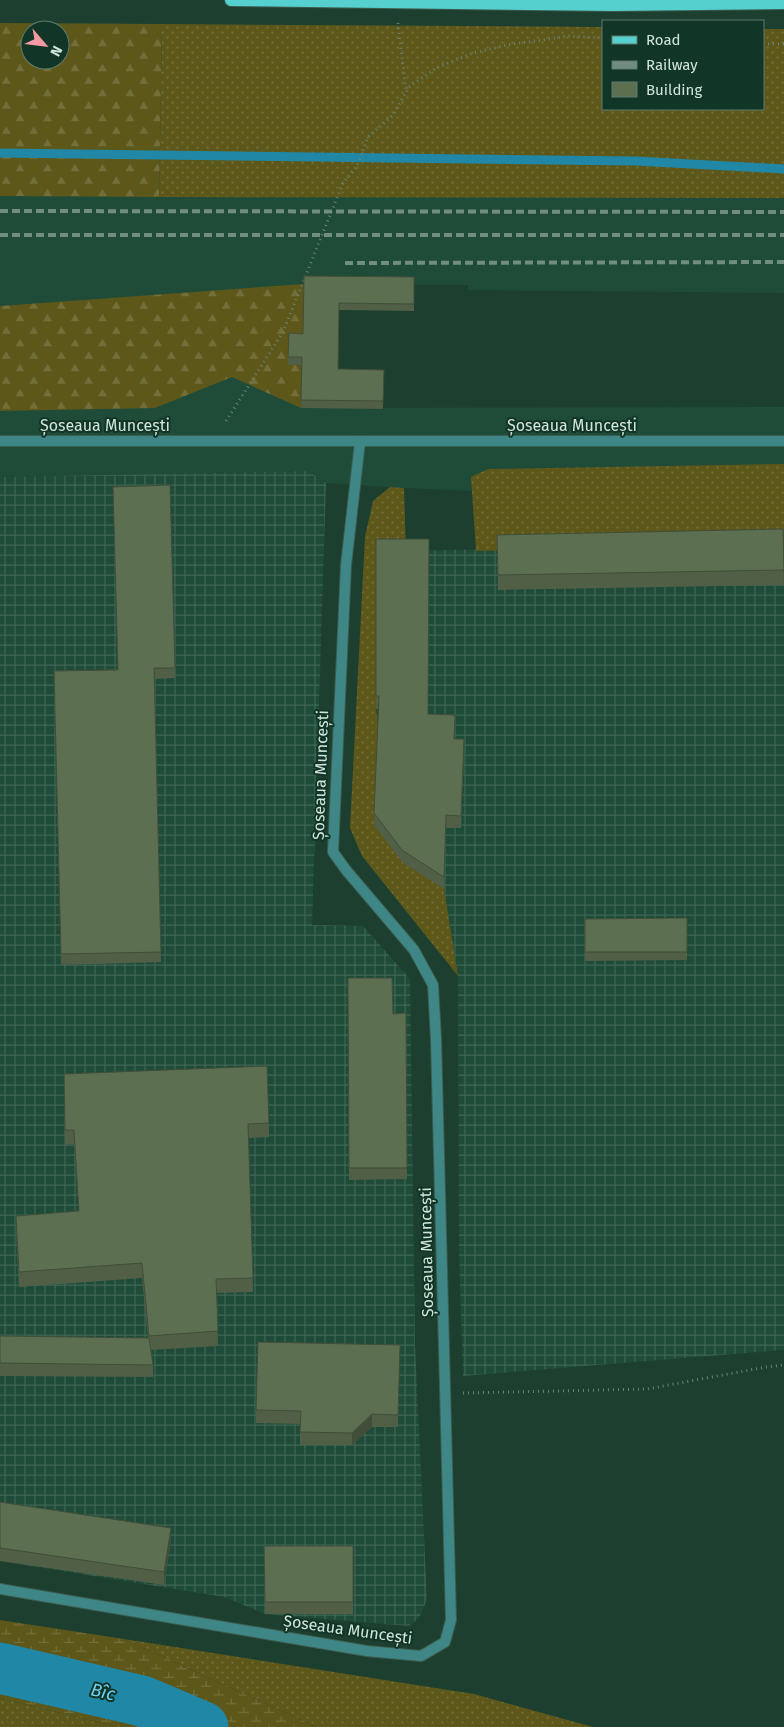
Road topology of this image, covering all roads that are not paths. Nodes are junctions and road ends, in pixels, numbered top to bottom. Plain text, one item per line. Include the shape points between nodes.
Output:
1 (231, 0) edge
2 (518, 2) edge
3 (784, 3) edge
4 (0, 441) edge
5 (784, 441) edge
6 (360, 442) junction
7 (0, 1589) edge

1 - 2 main road
2 - 3 main road via 613,5
4 - 6 lane, Șoseaua Muncești
5 - 6 lane, Șoseaua Muncești
6 - 7 lane, Șoseaua Muncești via 346,565 333,852 414,950 433,986 451,1620 445,1642 422,1656 367,1651

